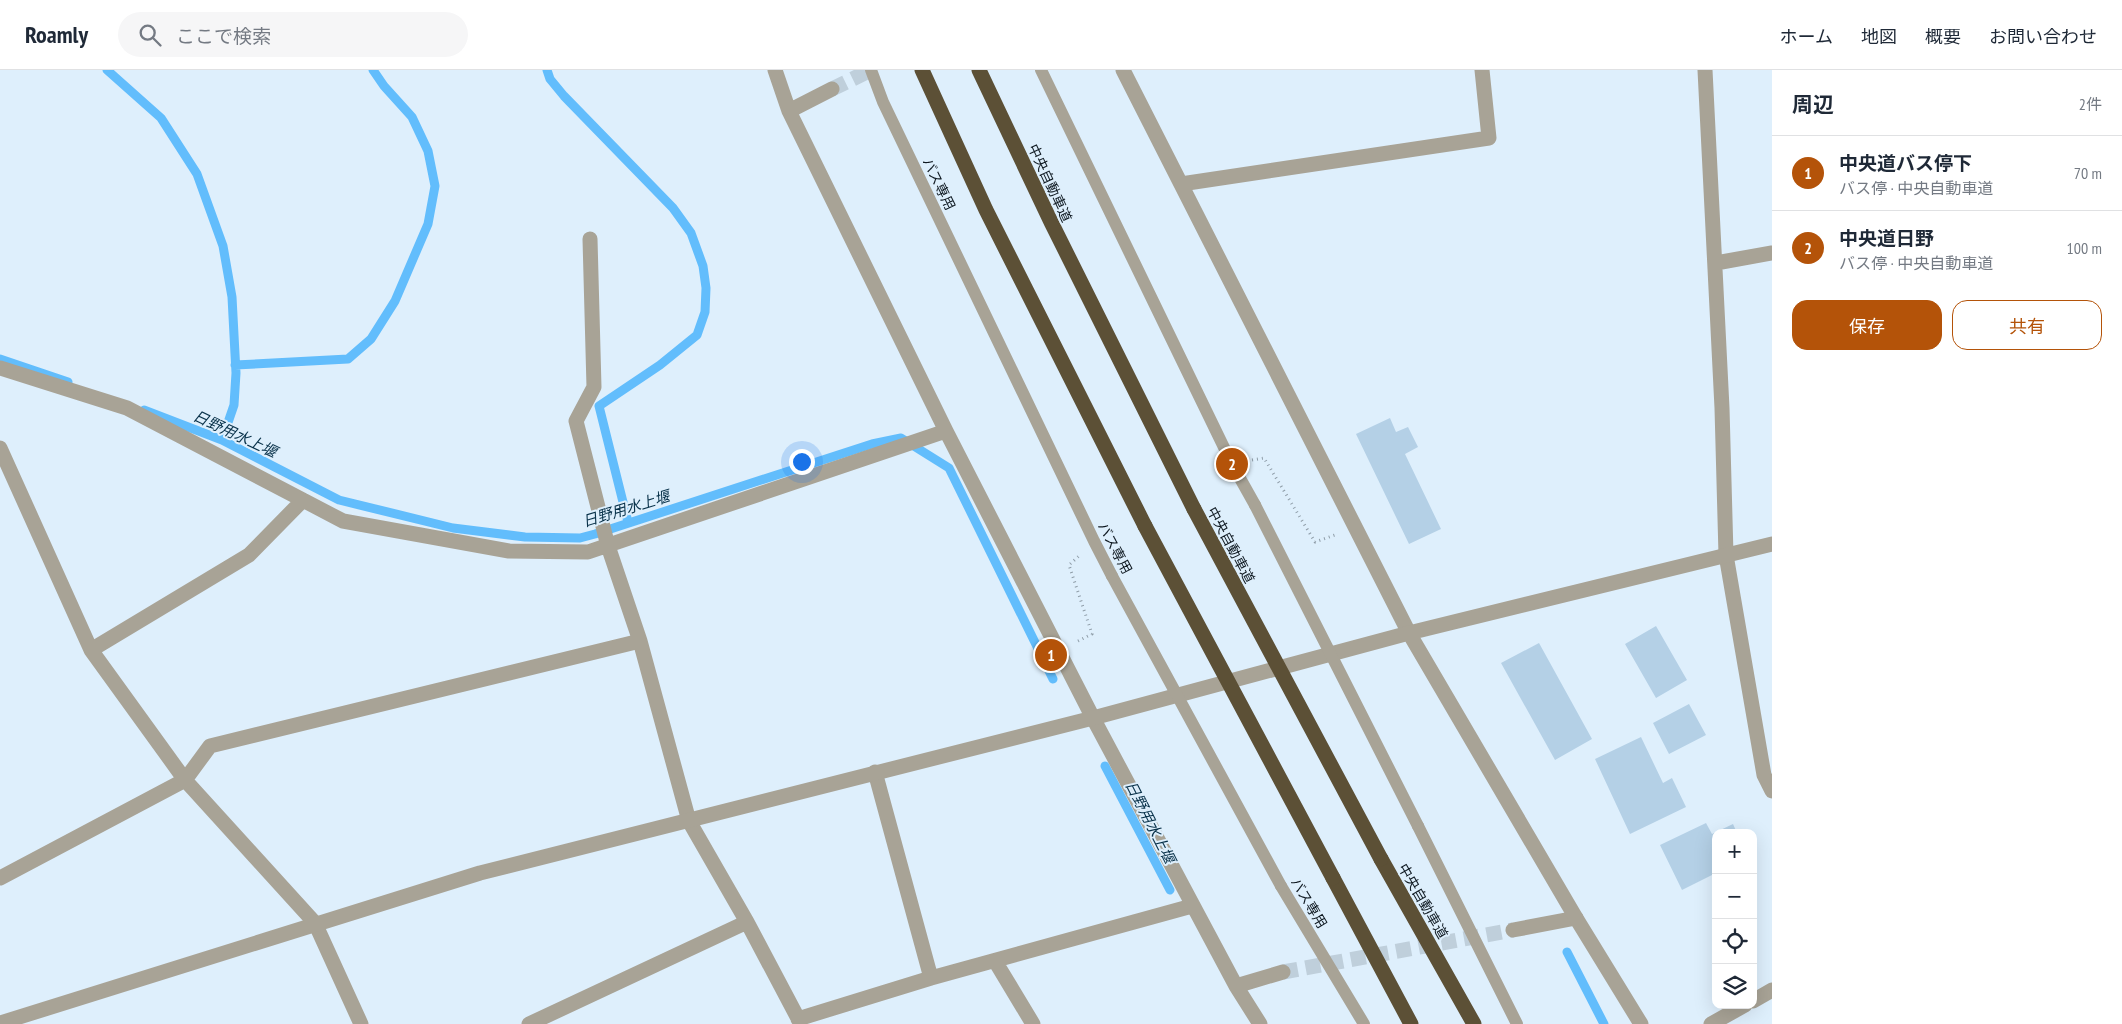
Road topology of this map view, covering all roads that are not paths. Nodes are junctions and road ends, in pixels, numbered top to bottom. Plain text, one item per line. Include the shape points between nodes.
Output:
1 (775, 70) edge
2 (871, 70) edge
3 (922, 70) edge
4 (979, 70) edge
5 (1041, 70) edge
6 (1123, 70) edge
7 (1482, 70) edge
8 (1706, 70) edge
9 (832, 89) tunnel mouth
10 (789, 111) junction
11 (1181, 184) junction
12 (590, 239) dead end
13 (1772, 253) edge
14 (1716, 263) junction
15 (0, 368) edge
16 (946, 431) junction
17 (0, 448) edge
18 (303, 500) junction
19 (607, 542) junction
20 (1772, 544) edge
21 (1726, 555) junction
22 (1409, 633) junction
23 (640, 641) junction
24 (91, 650) junction
25 (1093, 718) junction
26 (875, 772) junction
27 (1768, 774) edge
28 (185, 780) junction
29 (1772, 791) edge
30 (689, 821) junction
31 (0, 878) edge
32 (1192, 906) junction
33 (1576, 918) junction
34 (747, 922) junction
35 (315, 923) junction
36 (1513, 930) tunnel mouth
37 (995, 961) junction
38 (1283, 972) tunnel mouth
39 (931, 978) junction
40 (1236, 986) junction
41 (1772, 990) edge
42 (1757, 998) edge
43 (1738, 1009) edge
44 (800, 1022) edge
45 (0, 1023) edge
46 (361, 1024) edge
47 (529, 1024) edge
48 (1033, 1024) edge
49 (1260, 1024) edge
50 (1364, 1024) edge
51 (1411, 1024) edge
52 (1474, 1024) edge
53 (1517, 1024) edge
54 (1641, 1024) edge
55 (1711, 1024) edge

1 - 10 street
2 - 50 lane, バス専用, bridge via 883,102 1112,576 1281,886
3 - 51 highway, bridge via 986,210 1145,526
4 - 52 highway, 中央自動車道, bridge via 1194,510 1380,858
5 - 53 lane, bridge via 1232,464
6 - 11 street
7 - 11 street via 1489,138
8 - 14 street
9 - 10 street
10 - 16 street
11 - 22 street
12 - 19 street via 594,387 576,421
13 - 14 street
14 - 21 street
15 - 18 street via 127,408
16 - 19 street
16 - 25 street
17 - 24 street
18 - 19 street via 343,521 509,551 588,552
18 - 24 street via 249,555
19 - 23 street
20 - 21 street
21 - 22 street
21 - 27 street
22 - 25 street
22 - 33 street
23 - 28 street via 210,746
23 - 30 street
24 - 28 street
25 - 26 street
25 - 32 street
26 - 30 street
26 - 39 street
27 - 29 street
28 - 31 street
28 - 35 street
30 - 34 street
30 - 35 street via 480,873
32 - 37 street
32 - 40 street
33 - 36 street
33 - 54 street
34 - 44 street
34 - 47 street
35 - 45 street
35 - 46 street
37 - 39 street
37 - 48 street
38 - 40 street
39 - 44 street
40 - 49 street
41 - 42 street
43 - 55 street

